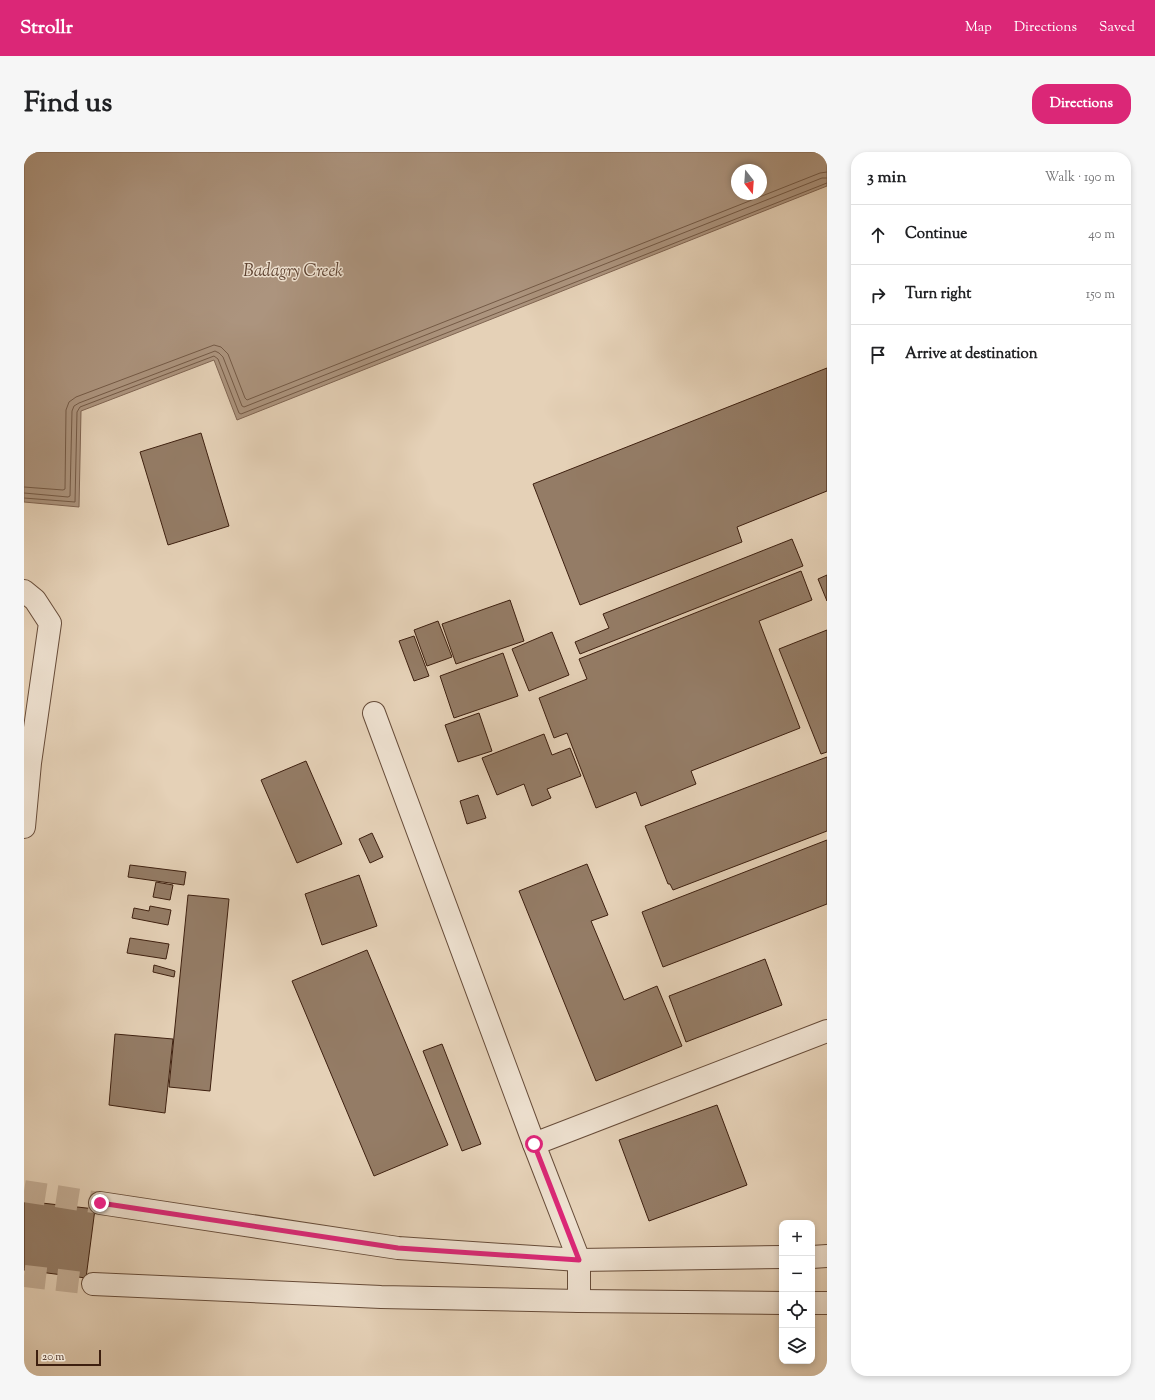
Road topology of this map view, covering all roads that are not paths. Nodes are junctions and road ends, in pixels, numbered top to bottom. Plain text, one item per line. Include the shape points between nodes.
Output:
1 (24, 591) edge
2 (374, 713) dead end
3 (27, 762) edge
4 (24, 827) edge
5 (827, 1031) edge
6 (534, 1144) junction
7 (100, 1203) tunnel mouth
8 (827, 1256) edge
9 (779, 1257) edge
10 (815, 1257) edge
11 (579, 1260) junction
12 (93, 1284) tunnel mouth
13 (579, 1301) junction
14 (779, 1303) edge
15 (815, 1303) edge
16 (827, 1303) edge

1 - 3 street via 35,600 50,623
2 - 6 street
3 - 4 street
5 - 6 street
6 - 11 street
7 - 11 street via 398,1248
8 - 10 street
9 - 11 street
11 - 13 street
12 - 13 street via 381,1297
13 - 14 street
15 - 16 street

